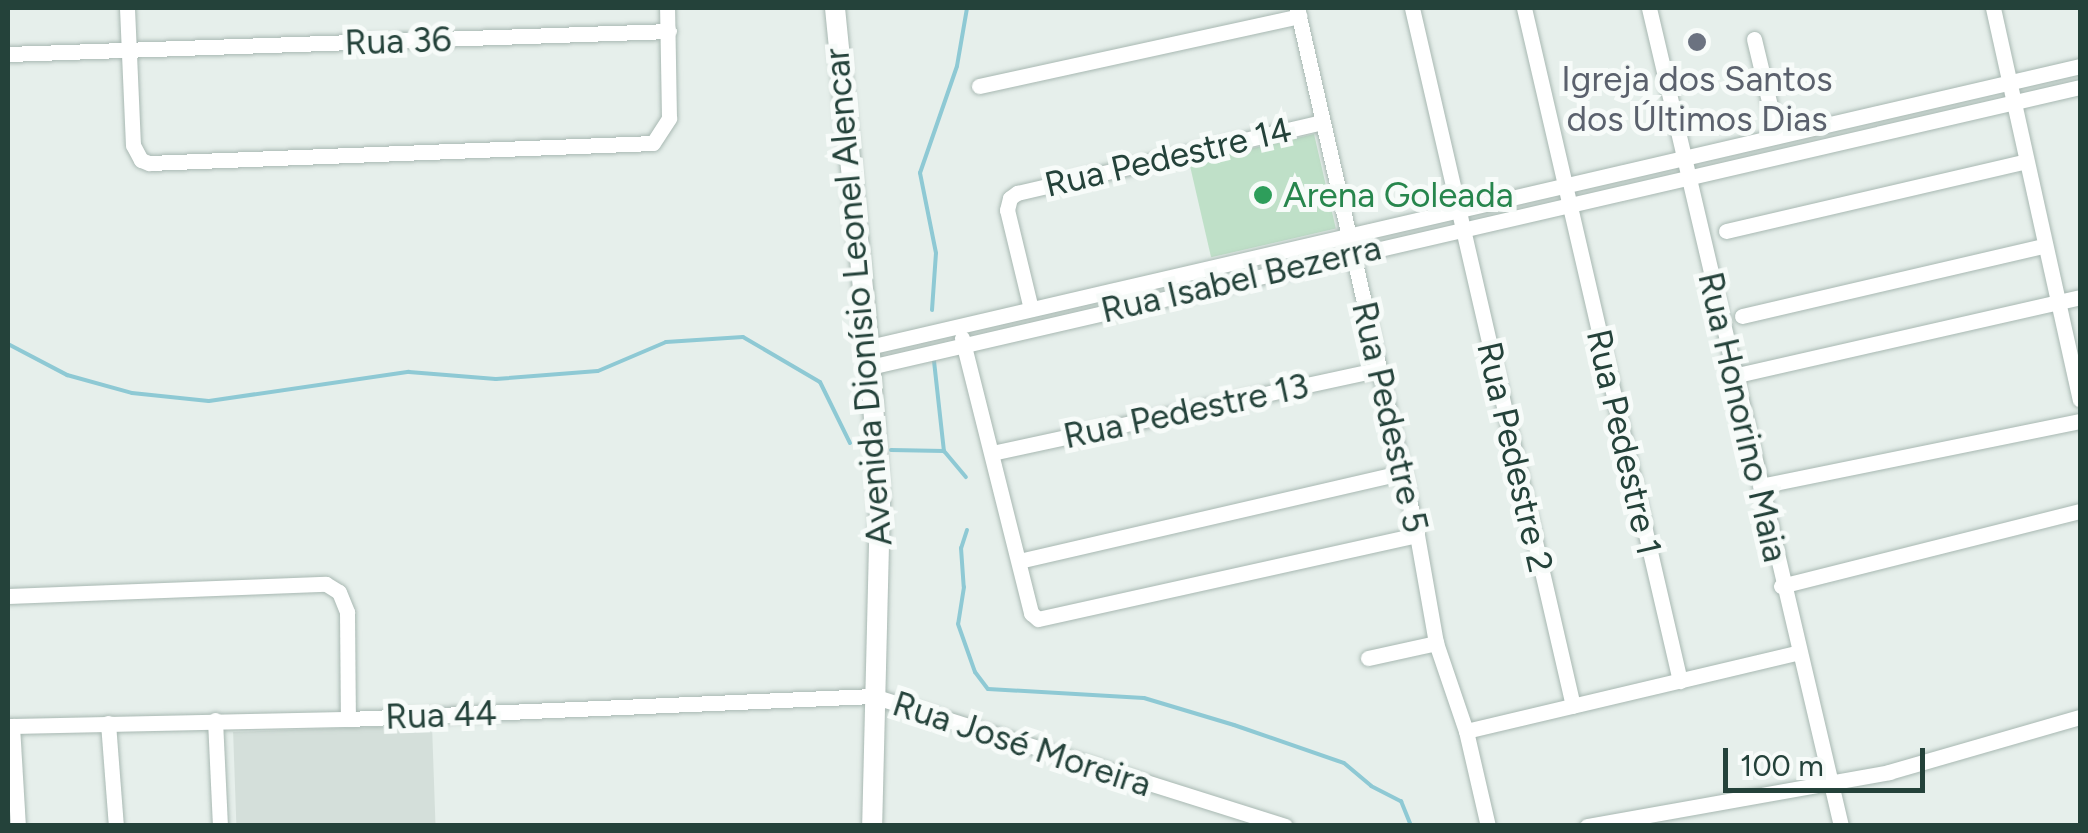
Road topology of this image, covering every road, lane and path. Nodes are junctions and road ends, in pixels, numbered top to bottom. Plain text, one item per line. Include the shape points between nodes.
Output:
1 (126, 8) edge
2 (668, 8) edge
3 (835, 8) edge
4 (1412, 8) edge
5 (1524, 8) edge
6 (1648, 8) edge
7 (1993, 8) edge
8 (1298, 12) edge
9 (669, 31) junction
10 (1754, 39) dead end
11 (127, 51) junction
12 (8, 54) edge
13 (2080, 76) edge
14 (2009, 83) junction
15 (979, 86) dead end
16 (2014, 102) junction
17 (1843, 120) junction
18 (1322, 122) junction
19 (1776, 135) junction
20 (1848, 140) junction
21 (1682, 156) junction
22 (2026, 162) junction
23 (1687, 176) junction
24 (1564, 183) junction
25 (1568, 204) junction
26 (1456, 208) junction
27 (1462, 228) junction
28 (1726, 231) dead end
29 (1348, 234) junction
30 (2044, 246) junction
31 (1353, 253) junction
32 (2080, 297) edge
33 (2056, 303) junction
34 (1030, 309) junction
35 (1742, 316) dead end
36 (959, 326) junction
37 (964, 344) junction
38 (870, 357) junction
39 (1380, 368) junction
40 (1732, 376) junction
41 (2080, 399) edge
42 (2080, 421) edge
43 (992, 453) junction
44 (1403, 472) junction
45 (1760, 486) junction
46 (2080, 511) edge
47 (1417, 535) junction
48 (1019, 560) junction
49 (1782, 586) junction
50 (8, 596) edge
51 (1436, 643) junction
52 (1797, 653) junction
53 (1368, 658) dead end
54 (1680, 681) junction
55 (873, 696) junction
56 (1573, 706) junction
57 (2080, 717) edge
58 (348, 719) junction
59 (215, 720) junction
60 (108, 723) junction
61 (10, 726) edge
62 (1466, 731) junction
63 (1830, 784) junction
64 (18, 826) edge
65 (116, 826) edge
66 (220, 826) edge
67 (872, 826) edge
68 (1285, 826) edge
69 (1488, 826) edge
70 (1587, 826) edge
71 (1841, 826) edge

1 - 11 street
2 - 9 street
3 - 38 street, Avenida Dionísio Leonel Alencar
4 - 26 street, Rua Pedestre 2
5 - 24 street, Rua Pedestre 1
6 - 21 street, Rua Honorino Maia
7 - 14 street
8 - 15 street
8 - 18 street, Rua Pedestre 5
9 - 11 street, Rua 36
9 - 11 street via 666,128 653,142 181,163 141,160 133,145
10 - 19 street
11 - 12 street, Rua 36
13 - 14 street, Rua Isabel Bezerra
13 - 16 street, Rua Isabel Bezerra
14 - 16 street
14 - 17 street, Rua Isabel Bezerra
16 - 20 street, Rua Isabel Bezerra
16 - 22 street
17 - 19 street, Rua Isabel Bezerra
17 - 20 street
18 - 29 street, Rua Pedestre 5
18 - 34 street, Rua Pedestre 14 via 1017,193 1007,210
19 - 21 street, Rua Isabel Bezerra
20 - 23 street, Rua Isabel Bezerra
21 - 23 street, Rua Honorino Maia
21 - 24 street, Rua Isabel Bezerra
22 - 28 street
22 - 30 street
23 - 25 street, Rua Isabel Bezerra
23 - 40 street, Rua Honorino Maia
24 - 25 street, Rua Pedestre 1
24 - 26 street, Rua Isabel Bezerra
25 - 27 street, Rua Isabel Bezerra
25 - 54 street, Rua Pedestre 1
26 - 27 street, Rua Pedestre 2
26 - 29 street, Rua Isabel Bezerra
27 - 31 street, Rua Isabel Bezerra
27 - 56 street, Rua Pedestre 2
29 - 31 street, Rua Pedestre 5
29 - 34 street, Rua Isabel Bezerra
30 - 33 street
30 - 35 street
31 - 37 street, Rua Isabel Bezerra
31 - 39 street, Rua Pedestre 5
32 - 33 street
33 - 40 street
33 - 41 street
34 - 36 street, Rua Isabel Bezerra
36 - 37 street
36 - 38 street, Rua Isabel Bezerra
37 - 38 street, Rua Isabel Bezerra
37 - 43 street
38 - 55 street, Avenida Dionísio Leonel Alencar via 881,558
39 - 43 street, Rua Pedestre 13
39 - 44 street, Rua Pedestre 5
40 - 45 street, Rua Honorino Maia
42 - 45 street
43 - 48 street
44 - 47 street, Rua Pedestre 5
44 - 48 street
45 - 49 street, Rua Honorino Maia
46 - 49 street
47 - 48 street via 1041,620 1032,613
47 - 51 street, Rua Pedestre 5
49 - 52 street, Rua Honorino Maia
50 - 58 street via 317,583 336,588 347,612
51 - 53 street
51 - 62 street, Rua Pedestre 5
52 - 54 street
52 - 63 street, Rua Honorino Maia
54 - 56 street
55 - 58 street, Rua 44
55 - 67 street, Avenida Dionísio Leonel Alencar
55 - 68 street, Rua José Moreira
56 - 62 street
57 - 63 street
58 - 59 street, Rua 44
59 - 60 street, Rua 44
59 - 66 street
60 - 61 street, Rua 44
60 - 65 street
61 - 64 street
62 - 69 street, Rua Pedestre 5
63 - 70 street
63 - 71 street, Rua Honorino Maia

